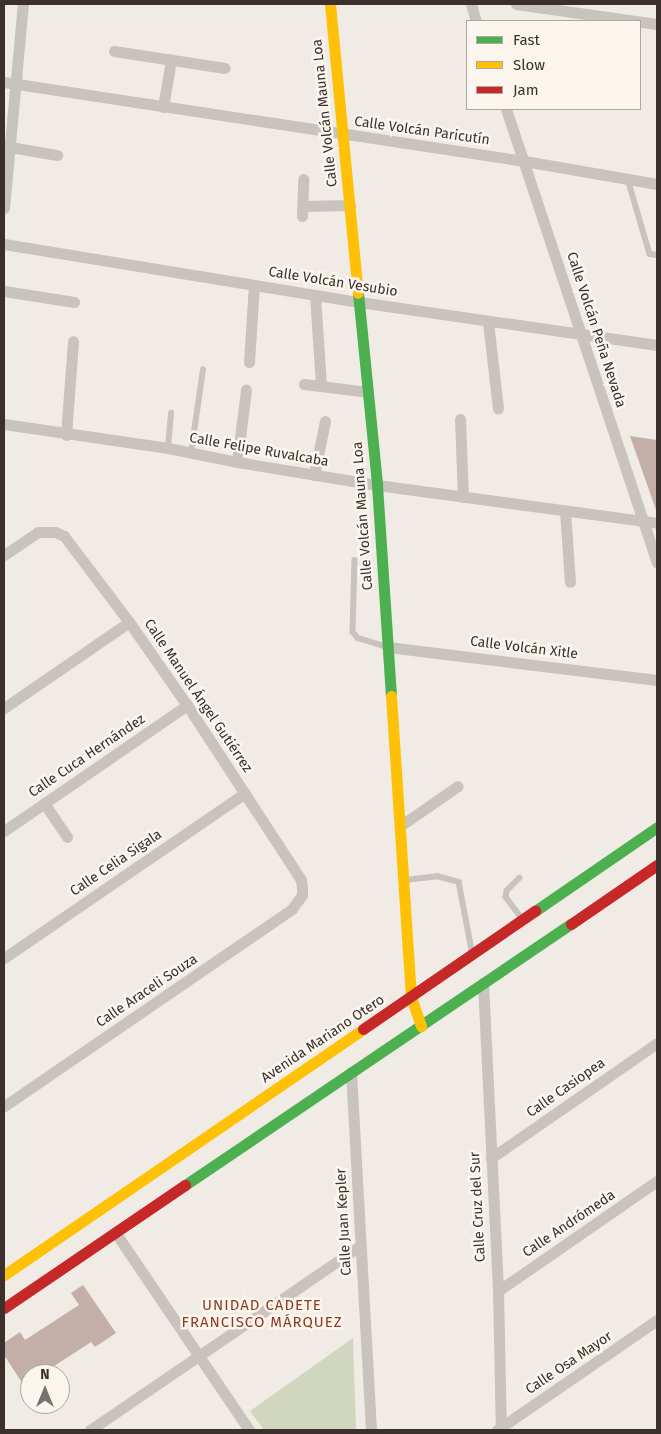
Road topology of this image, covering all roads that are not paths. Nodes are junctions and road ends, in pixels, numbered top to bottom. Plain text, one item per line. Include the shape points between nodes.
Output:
1 (23, 4) edge
2 (330, 4) edge
3 (470, 4) edge
4 (516, 4) edge
5 (476, 20) edge
6 (629, 20) edge
7 (641, 22) edge
8 (657, 24) edge
9 (114, 51) dead end
10 (171, 60) junction
11 (225, 68) dead end
12 (4, 82) edge
13 (16, 84) junction
14 (163, 107) junction
15 (506, 110) edge
16 (342, 134) junction
17 (10, 147) junction
18 (57, 155) dead end
19 (524, 161) junction
20 (303, 179) dead end
21 (628, 179) junction
22 (657, 184) edge
23 (350, 205) junction
24 (4, 208) edge
25 (4, 244) edge
26 (657, 255) edge
27 (254, 285) junction
28 (4, 290) edge
29 (314, 295) junction
30 (74, 302) dead end
31 (359, 302) junction
32 (488, 322) junction
33 (582, 336) junction
34 (73, 341) dead end
35 (657, 345) edge
36 (249, 362) dead end
37 (203, 370) dead end
38 (304, 384) dead end
39 (321, 386) junction
40 (246, 390) dead end
41 (368, 392) junction
42 (498, 408) dead end
43 (171, 413) dead end
44 (460, 419) dead end
45 (325, 421) dead end
46 (4, 424) edge
47 (66, 435) junction
48 (168, 448) junction
49 (191, 453) junction
50 (237, 462) junction
51 (314, 475) junction
52 (377, 485) junction
53 (463, 497) junction
54 (565, 511) junction
55 (644, 521) junction
56 (657, 523) edge
57 (4, 555) edge
58 (355, 560) dead end
59 (657, 562) edge
60 (570, 582) dead end
61 (129, 622) junction
62 (388, 647) junction
63 (657, 680) edge
64 (187, 706) junction
65 (4, 708) edge
66 (458, 786) dead end
67 (245, 793) junction
68 (44, 803) junction
69 (400, 826) junction
70 (657, 827) edge
71 (4, 831) edge
72 (67, 837) dead end
73 (657, 865) edge
74 (520, 878) dead end
75 (404, 880) junction
76 (302, 895) joint
77 (523, 920) junction
78 (472, 955) junction
79 (4, 958) edge
80 (482, 983) junction
81 (411, 997) junction
82 (421, 1026) junction
83 (657, 1043) edge
84 (351, 1072) junction
85 (4, 1106) edge
86 (491, 1158) junction
87 (657, 1181) edge
88 (115, 1232) junction
89 (360, 1246) junction
90 (4, 1275) edge
91 (498, 1291) junction
92 (4, 1308) edge
93 (657, 1320) edge
94 (198, 1357) junction
95 (499, 1429) edge
96 (90, 1430) edge
97 (249, 1430) edge
98 (370, 1430) edge

1 - 13 street
2 - 16 main road, Calle Volcán Mauna Loa
3 - 5 street
4 - 6 street
7 - 8 street
9 - 10 street
10 - 11 street
10 - 14 street
12 - 13 street, Calle Volcán Paricutín
13 - 14 street, Calle Volcán Paricutín
13 - 17 street
14 - 16 street, Calle Volcán Paricutín
15 - 19 street, Calle Volcán Peña Nevada
16 - 19 street, Calle Volcán Paricutín
16 - 23 main road, Calle Volcán Mauna Loa
17 - 18 street
17 - 24 street
19 - 21 street, Calle Volcán Paricutín
19 - 33 street, Calle Volcán Peña Nevada
20 - 23 street via 303,211
21 - 22 street, Calle Volcán Paricutín
21 - 26 lane via 650,254
23 - 31 main road, Calle Volcán Mauna Loa
25 - 27 street, Calle Volcán Vesubio
27 - 29 street, Calle Volcán Vesubio
27 - 36 street
28 - 30 street
29 - 31 street, Calle Volcán Vesubio
29 - 39 street
31 - 32 street, Calle Volcán Vesubio
31 - 41 main road, Calle Volcán Mauna Loa
32 - 33 street, Calle Volcán Vesubio
32 - 42 street
33 - 35 street, Calle Volcán Vesubio
33 - 55 street, Calle Volcán Peña Nevada
34 - 47 street
37 - 49 lane
38 - 39 street
39 - 41 street
40 - 50 street
41 - 52 main road, Calle Volcán Mauna Loa
43 - 48 lane
44 - 53 street
45 - 51 street
46 - 47 street, Calle Felipe Ruvalcaba
47 - 48 street, Calle Felipe Ruvalcaba
48 - 49 street, Calle Felipe Ruvalcaba
49 - 50 street, Calle Felipe Ruvalcaba
50 - 51 street, Calle Felipe Ruvalcaba
51 - 52 street, Calle Felipe Ruvalcaba
52 - 53 street, Calle Felipe Ruvalcaba
52 - 62 main road, Calle Volcán Mauna Loa
53 - 54 street, Calle Felipe Ruvalcaba
54 - 55 street, Calle Felipe Ruvalcaba
54 - 60 street
55 - 56 street, Calle Felipe Ruvalcaba
55 - 59 street, Calle Volcán Peña Nevada
57 - 61 street, Calle Manuel Ángel Gutiérrez via 31,536 46,532 64,536
58 - 62 lane via 352,632 358,638
61 - 64 street, Calle Manuel Ángel Gutiérrez
61 - 65 street
62 - 63 street, Calle Volcán Xitle
62 - 69 main road, Calle Volcán Mauna Loa
64 - 67 street, Calle Manuel Ángel Gutiérrez
64 - 68 street, Calle Cuca Hernández
66 - 69 street
67 - 76 street, Calle Manuel Ángel Gutiérrez via 301,880
67 - 79 street, Calle Celia Sigala
68 - 71 street, Calle Cuca Hernández
68 - 72 street
69 - 75 main road, Calle Volcán Mauna Loa
70 - 77 main road, Avenida Mariano Otero
73 - 80 main road
74 - 77 lane via 507,891 506,897
75 - 78 lane via 437,876 459,882
75 - 81 main road, Calle Volcán Mauna Loa
76 - 85 street, Calle Araceli Souza via 292,909
77 - 78 main road, Avenida Mariano Otero
78 - 81 main road, Avenida Mariano Otero
80 - 82 main road
80 - 86 street, Calle Cruz del Sur
81 - 82 main road, Calle Volcán Mauna Loa
81 - 90 main road, Avenida Mariano Otero
82 - 84 main road
83 - 86 street, Calle Casiopea
84 - 88 main road
84 - 89 street, Calle Juan Kepler
86 - 91 street, Calle Cruz del Sur
87 - 91 street, Calle Andrómeda
88 - 92 main road
88 - 94 street
89 - 94 street
89 - 98 street, Calle Juan Kepler
91 - 95 street, Calle Cruz del Sur
93 - 95 street, Calle Osa Mayor
94 - 96 street
94 - 97 street

